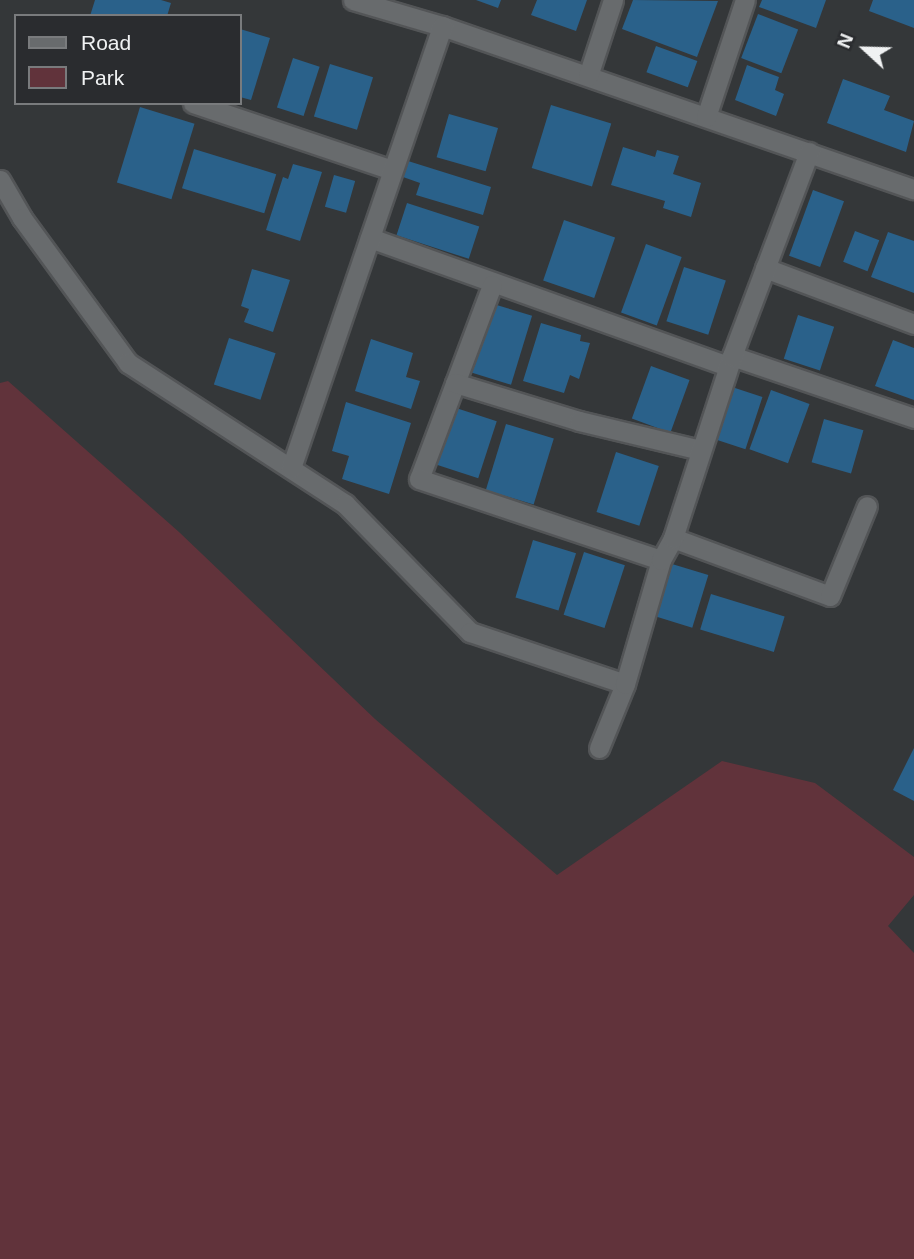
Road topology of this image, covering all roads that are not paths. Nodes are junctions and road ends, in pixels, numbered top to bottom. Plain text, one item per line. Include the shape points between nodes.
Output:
1 (353, 0) edge
2 (613, 0) edge
3 (745, 0) edge
4 (420, 9) edge
5 (442, 26) junction
6 (588, 76) junction
7 (199, 105) edge
8 (706, 117) junction
9 (809, 152) junction
10 (392, 170) junction
11 (0, 180) edge
12 (914, 189) edge
13 (370, 238) junction
14 (765, 268) junction
15 (492, 285) junction
16 (914, 324) edge
17 (730, 361) junction
18 (455, 383) junction
19 (914, 418) edge
20 (701, 450) junction
21 (291, 468) junction
22 (867, 506) dead end
23 (673, 538) junction
24 (661, 560) junction
25 (625, 684) junction
26 (599, 748) dead end

1 - 4 street
2 - 6 street
3 - 8 street
4 - 5 street
5 - 6 street
5 - 10 street
6 - 8 street
7 - 10 street
8 - 9 street
9 - 12 street
9 - 14 street
10 - 13 street
11 - 21 street via 22,218 128,363
13 - 15 street
13 - 21 street
14 - 16 street
14 - 17 street
15 - 17 street
15 - 18 street
17 - 19 street
17 - 20 street
18 - 20 street via 579,421
18 - 24 street via 419,479
20 - 23 street
21 - 25 street via 345,504 470,632
22 - 23 street via 830,596
23 - 24 street
24 - 25 street
25 - 26 street

